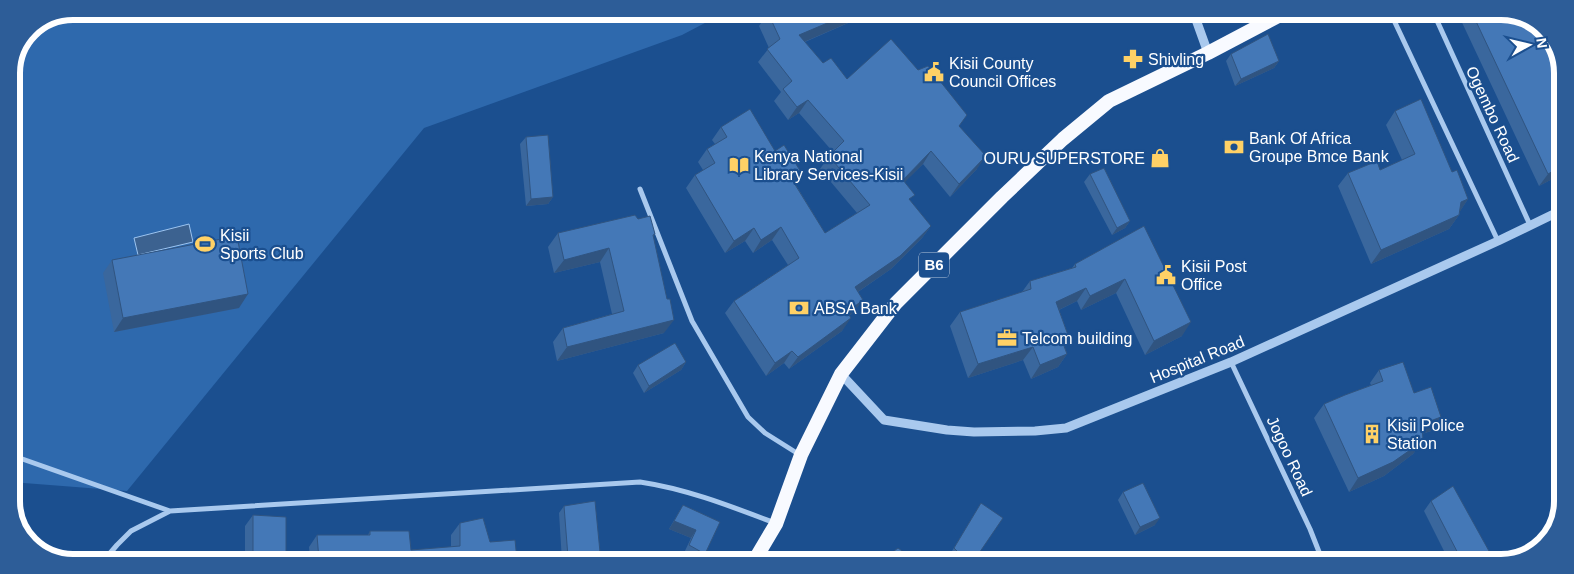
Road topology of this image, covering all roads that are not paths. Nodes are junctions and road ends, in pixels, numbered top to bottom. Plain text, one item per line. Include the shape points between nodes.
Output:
1 (1196, 20) edge
2 (1271, 20) edge
3 (1394, 20) edge
4 (1437, 20) edge
5 (1208, 53) junction
6 (640, 189) dead end
7 (1554, 214) edge
8 (1530, 225) junction
9 (1498, 241) junction
10 (1231, 362) junction
11 (841, 374) junction
12 (801, 455) junction
13 (20, 458) edge
14 (170, 511) junction
15 (776, 524) junction
16 (109, 554) edge
17 (758, 554) edge
18 (1320, 554) edge

1 - 5 street
2 - 5 highway, B6
3 - 9 street
4 - 8 street, Ogembo Road
5 - 11 highway, B6 via 1109,101 1063,139 896,303
6 - 12 street via 692,321 748,417 765,433
7 - 8 street, Hospital Road
8 - 9 street, Hospital Road
9 - 10 street, Hospital Road
10 - 11 street, Hospital Road via 1066,428 1035,431 947,430 884,420
10 - 18 street, Jogoo Road
11 - 12 highway, B6
12 - 15 highway, B6
13 - 14 street
14 - 15 street via 640,482 669,486 706,497
14 - 16 street via 131,531
15 - 17 highway, B6

